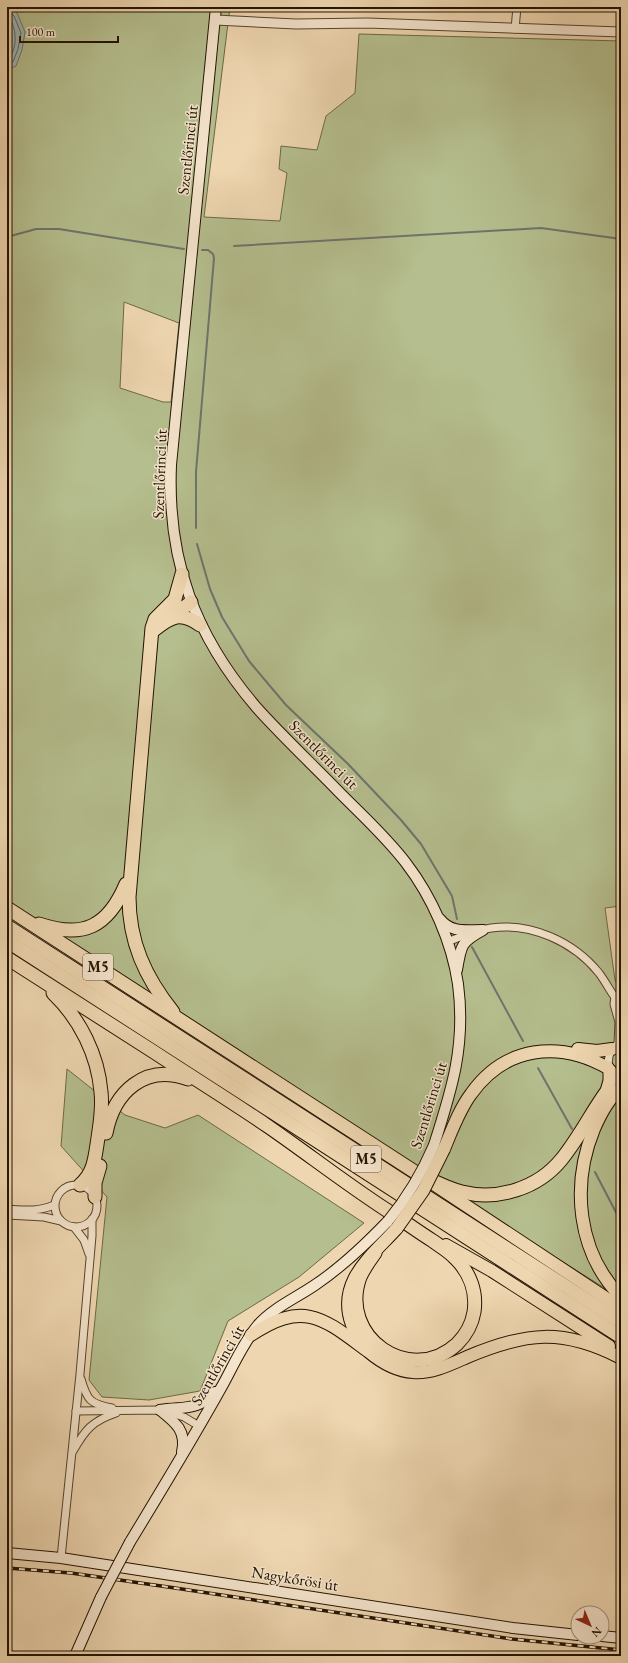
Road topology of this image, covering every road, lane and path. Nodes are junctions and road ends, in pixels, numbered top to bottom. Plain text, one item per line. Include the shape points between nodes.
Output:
1 (216, 7) edge
2 (517, 7) edge
3 (215, 20) junction
4 (515, 29) junction
5 (621, 32) edge
6 (182, 574) junction
7 (191, 602) junction
8 (171, 604) junction
9 (200, 625) junction
10 (151, 632) junction
11 (130, 877) junction
12 (12, 911) edge
13 (437, 916) junction
14 (7, 926) edge
15 (483, 930) junction
16 (7, 941) edge
17 (447, 942) junction
18 (7, 958) edge
19 (22, 967) junction
20 (456, 974) junction
21 (615, 997) junction
22 (621, 1006) edge
23 (179, 1020) junction
24 (617, 1045) edge
25 (560, 1051) junction
26 (609, 1069) junction
27 (621, 1082) edge
28 (621, 1088) edge
29 (220, 1095) junction
30 (439, 1147) junction
31 (415, 1172) junction
32 (80, 1185) junction
33 (95, 1197) junction
34 (54, 1205) junction
35 (7, 1209) edge
36 (7, 1215) edge
37 (92, 1219) junction
38 (61, 1221) junction
39 (392, 1224) junction
40 (74, 1227) junction
41 (413, 1227) junction
42 (375, 1252) junction
43 (90, 1256) junction
44 (621, 1297) edge
45 (621, 1308) edge
46 (621, 1322) edge
47 (251, 1335) junction
48 (621, 1337) edge
49 (363, 1348) junction
50 (621, 1354) edge
51 (621, 1358) edge
52 (80, 1374) junction
53 (222, 1388) junction
54 (160, 1410) junction
55 (76, 1411) junction
56 (122, 1411) junction
57 (199, 1426) junction
58 (72, 1453) junction
59 (180, 1457) junction
60 (7, 1553) edge
61 (61, 1558) junction
62 (570, 1633) edge
63 (610, 1637) edge
64 (621, 1638) edge
65 (75, 1656) edge

1 - 3 main road, Szentlőrinci út
2 - 4 street
3 - 4 street
3 - 6 main road, Szentlőrinci út via 171,465 171,512 175,546
4 - 5 street
6 - 7 main road, Szentlőrinci út
6 - 8 highway
7 - 8 highway
7 - 9 main road, Szentlőrinci út
7 - 10 highway via 166,615
8 - 10 highway via 156,619
9 - 10 highway via 190,618 177,617 165,620
9 - 13 main road, Szentlőrinci út via 224,665 259,710 402,857
10 - 11 highway
11 - 12 highway via 108,915 87,928 64,931 40,924
11 - 23 highway via 129,909 137,951 151,981
12 - 23 highway, M5
13 - 15 main road via 452,929
13 - 17 main road, Szentlőrinci út
14 - 46 highway, M5
15 - 17 street
15 - 20 main road via 462,945
15 - 21 street via 498,927 519,929 558,940 579,953 593,967
16 - 48 highway, M5
17 - 20 main road, Szentlőrinci út
18 - 19 highway, M5
19 - 29 highway, M5
19 - 32 highway via 54,993 70,1011 84,1034 96,1065 102,1093 100,1124 93,1168
20 - 30 main road, Szentlőrinci út via 460,1015 458,1053
21 - 22 street
21 - 24 street via 614,1004 619,1022
23 - 31 highway, M5
24 - 25 main road via 597,1051 569,1048
24 - 26 street via 608,1058
25 - 26 main road via 586,1057
25 - 30 main road via 537,1051 519,1056 488,1074 470,1095
26 - 27 street via 613,1077
26 - 31 highway via 610,1080 606,1091 569,1150 550,1171 528,1185 501,1194 470,1194
28 - 44 main road via 608,1104 592,1135 580,1188 582,1218 588,1243 603,1274
29 - 33 highway via 193,1081 170,1074 149,1077 127,1090 109,1119
29 - 41 highway, M5
30 - 39 main road, bridge via 422,1191
31 - 45 main road, M5
32 - 33 street via 89,1189
32 - 34 street via 71,1185 63,1189
33 - 37 street via 96,1209
34 - 35 street via 34,1211
34 - 38 street via 56,1215
36 - 38 street via 44,1217
37 - 40 street via 84,1225
37 - 43 street
38 - 40 street
39 - 42 main road
39 - 47 main road, Szentlőrinci út via 343,1265 272,1312
40 - 43 street via 84,1240
41 - 42 highway via 456,1259 465,1269 473,1287 474,1308 470,1325 460,1341 447,1351 424,1359 400,1358 379,1347 364,1330 357,1312 357,1288
41 - 50 main road, M5 via 492,1271
42 - 49 main road via 358,1270 348,1298 352,1325
43 - 52 street
47 - 49 main road via 275,1320 294,1316 313,1317 326,1322
47 - 53 main road, Szentlőrinci út
49 - 51 main road via 388,1365 413,1372 438,1368 510,1341 542,1336 577,1340
52 - 55 street
52 - 56 street via 89,1400 97,1405
53 - 54 main road via 200,1405
53 - 57 main road, Szentlőrinci út
54 - 56 street, Szentlőrinci út
54 - 57 street, Szentlőrinci út via 184,1417
54 - 59 main road via 174,1421 182,1433 184,1446
55 - 56 street, Szentlőrinci út
55 - 58 street
56 - 58 street via 103,1417 88,1427
57 - 59 main road, Szentlőrinci út
58 - 61 street
59 - 65 main road, Szentlőrinci út, bridge via 130,1542 88,1623
60 - 61 main road, Nagykőrösi út
61 - 62 main road, Nagykőrösi út via 513,1628
63 - 64 main road

